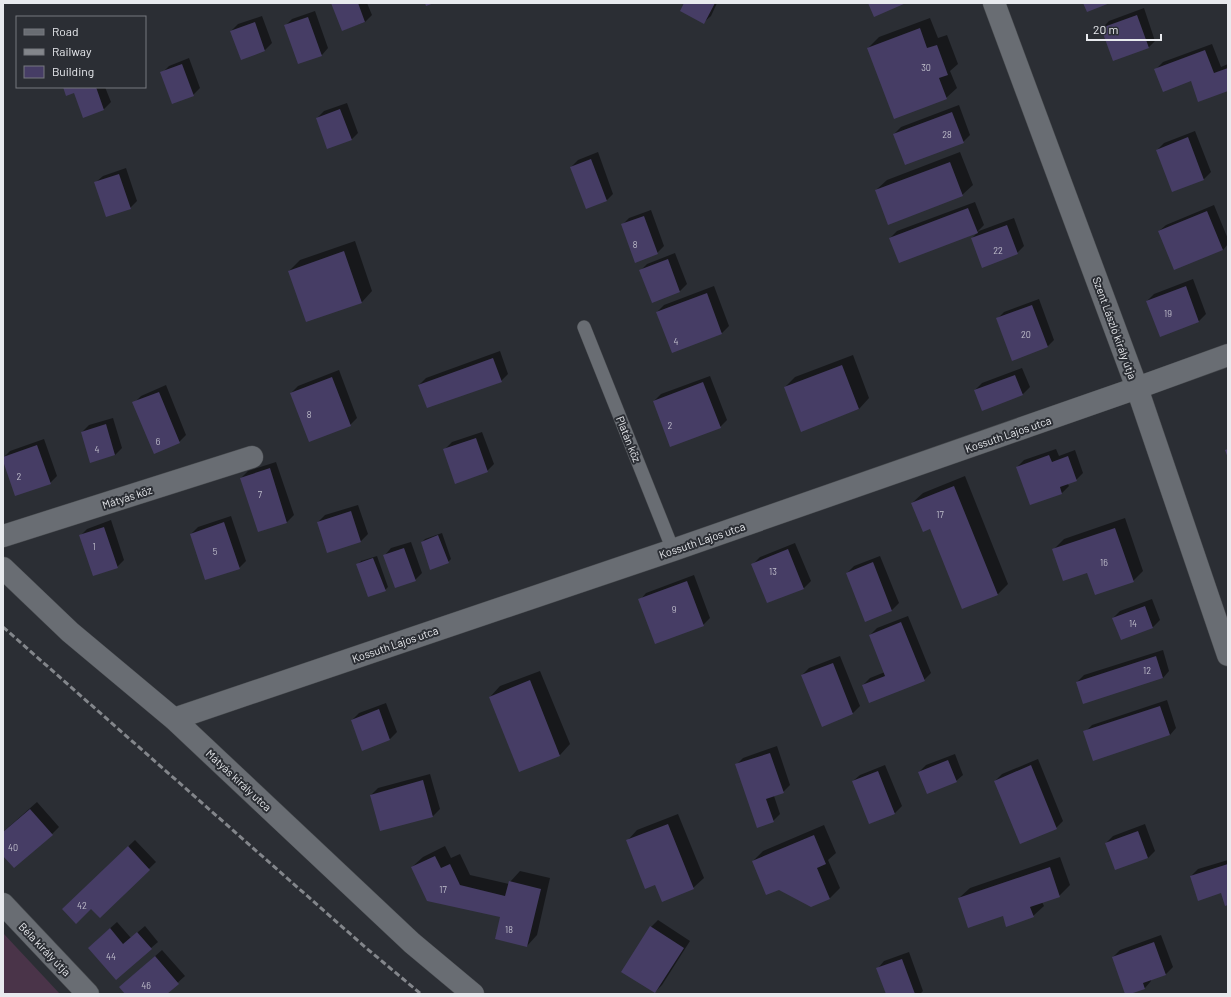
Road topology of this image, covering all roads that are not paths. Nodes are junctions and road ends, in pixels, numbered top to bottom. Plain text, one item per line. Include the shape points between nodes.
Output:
1 (994, 3) edge
2 (584, 327) dead end
3 (1228, 355) edge
4 (1137, 388) junction
5 (252, 457) dead end
6 (3, 536) edge
7 (673, 550) junction
8 (3, 568) edge
9 (1228, 655) edge
10 (174, 719) junction
11 (3, 904) edge
12 (88, 994) edge
13 (473, 994) edge

1 - 4 street, Szent László király útja
2 - 7 lane, Platán köz
3 - 4 street, Kossuth Lajos utca
4 - 7 street, Kossuth Lajos utca
4 - 9 street, Szent László király útja
5 - 6 street, Mátyás köz
7 - 10 street, Kossuth Lajos utca
8 - 10 street, Mátyás király utca via 70,632
10 - 13 street, Mátyás király utca via 412,943
11 - 12 street, Béla király útja

